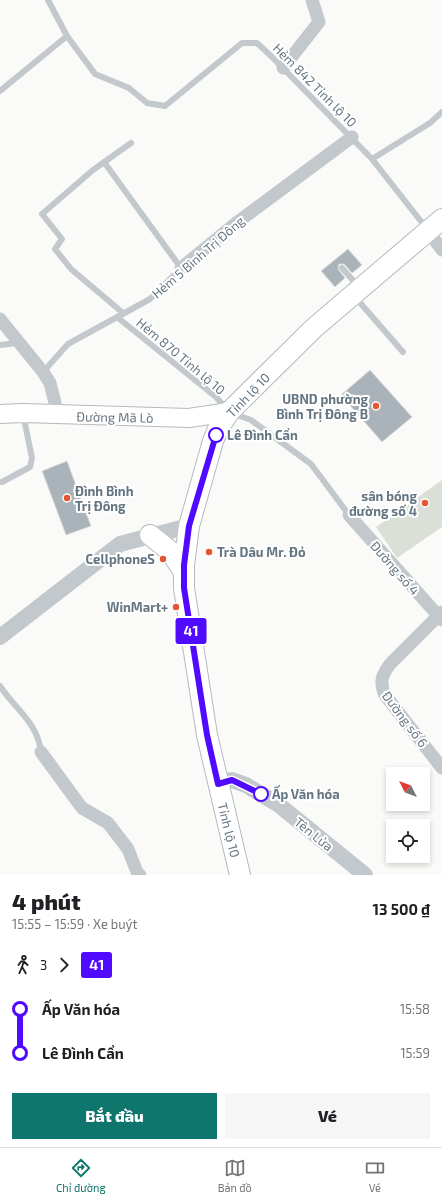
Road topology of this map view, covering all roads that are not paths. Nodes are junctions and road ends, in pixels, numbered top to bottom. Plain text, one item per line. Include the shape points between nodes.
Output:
1 (50, 0) edge
2 (312, 0) edge
3 (68, 36) junction
4 (283, 68) junction
5 (0, 91) edge
6 (442, 112) edge
7 (352, 137) junction
8 (131, 143) dead end
9 (372, 159) junction
10 (104, 162) junction
11 (435, 225) edge
12 (442, 250) edge
13 (182, 268) junction
14 (342, 268) dead end
15 (356, 291) junction
16 (120, 315) junction
17 (0, 319) edge
18 (20, 343) junction
19 (0, 345) edge
20 (403, 352) dead end
21 (43, 372) junction
22 (229, 412) junction
23 (23, 413) junction
24 (0, 414) edge
25 (58, 415) junction
26 (2, 482) dead end
27 (349, 515) joint
28 (189, 526) junction
29 (150, 535) junction
30 (184, 572) junction
31 (441, 616) edge
32 (0, 637) edge
33 (0, 686) edge
34 (41, 752) joint
35 (442, 768) edge
36 (218, 784) junction
37 (140, 875) edge
38 (240, 875) edge
39 (365, 875) edge

1 - 3 lane, Hẻm 842 Tỉnh lộ 10
2 - 4 street via 319,22
3 - 4 lane, Hẻm 842 Tỉnh lộ 10 via 95,74 129,88 147,103 165,106 242,43 257,43
3 - 5 lane
4 - 7 lane, Hẻm 842 Tỉnh lộ 10
6 - 9 lane via 430,123
7 - 9 lane, Hẻm 842 Tỉnh lộ 10
7 - 13 street, Hẻm 5 Bình Trị Đông via 235,224
8 - 10 lane
9 - 11 lane, Hẻm 842 Tỉnh lộ 10
10 - 13 lane
10 - 16 lane, Hẻm 870 Tỉnh lộ 10 via 42,214 62,239 55,249 71,269
11 - 12 street
11 - 15 main road, Tỉnh lộ 10
13 - 16 lane, Hẻm 5 Bình Trị Đông via 150,299
14 - 15 lane
15 - 20 lane
15 - 22 main road, Tỉnh lộ 10 via 314,328
16 - 21 lane, Hẻm 5 Bình Trị Đông via 68,344
16 - 22 lane, Hẻm 870 Tỉnh lộ 10 via 216,397
17 - 18 street
18 - 19 lane
18 - 21 street
21 - 25 street via 50,383
22 - 25 main road, Đường Mã Lò via 189,418
22 - 27 lane via 251,420 312,464
22 - 28 main road, Tỉnh lộ 10 via 213,441
23 - 24 main road, Đường Mã Lò
23 - 25 main road, Đường Mã Lò
23 - 26 lane via 32,458 30,467
27 - 31 street, Đường số 4
28 - 29 street
28 - 30 main road, Tỉnh lộ 10
29 - 30 main road via 170,551
29 - 32 street via 120,544
30 - 36 main road, Tỉnh lộ 10 via 184,588 207,735
31 - 35 street, Đường số 6 via 385,671 381,687 384,695
33 - 34 lane via 40,738
34 - 37 street via 82,808 108,823 128,849
36 - 38 main road, Tỉnh lộ 10
36 - 39 street, Tên Lửa via 232,780 273,802

